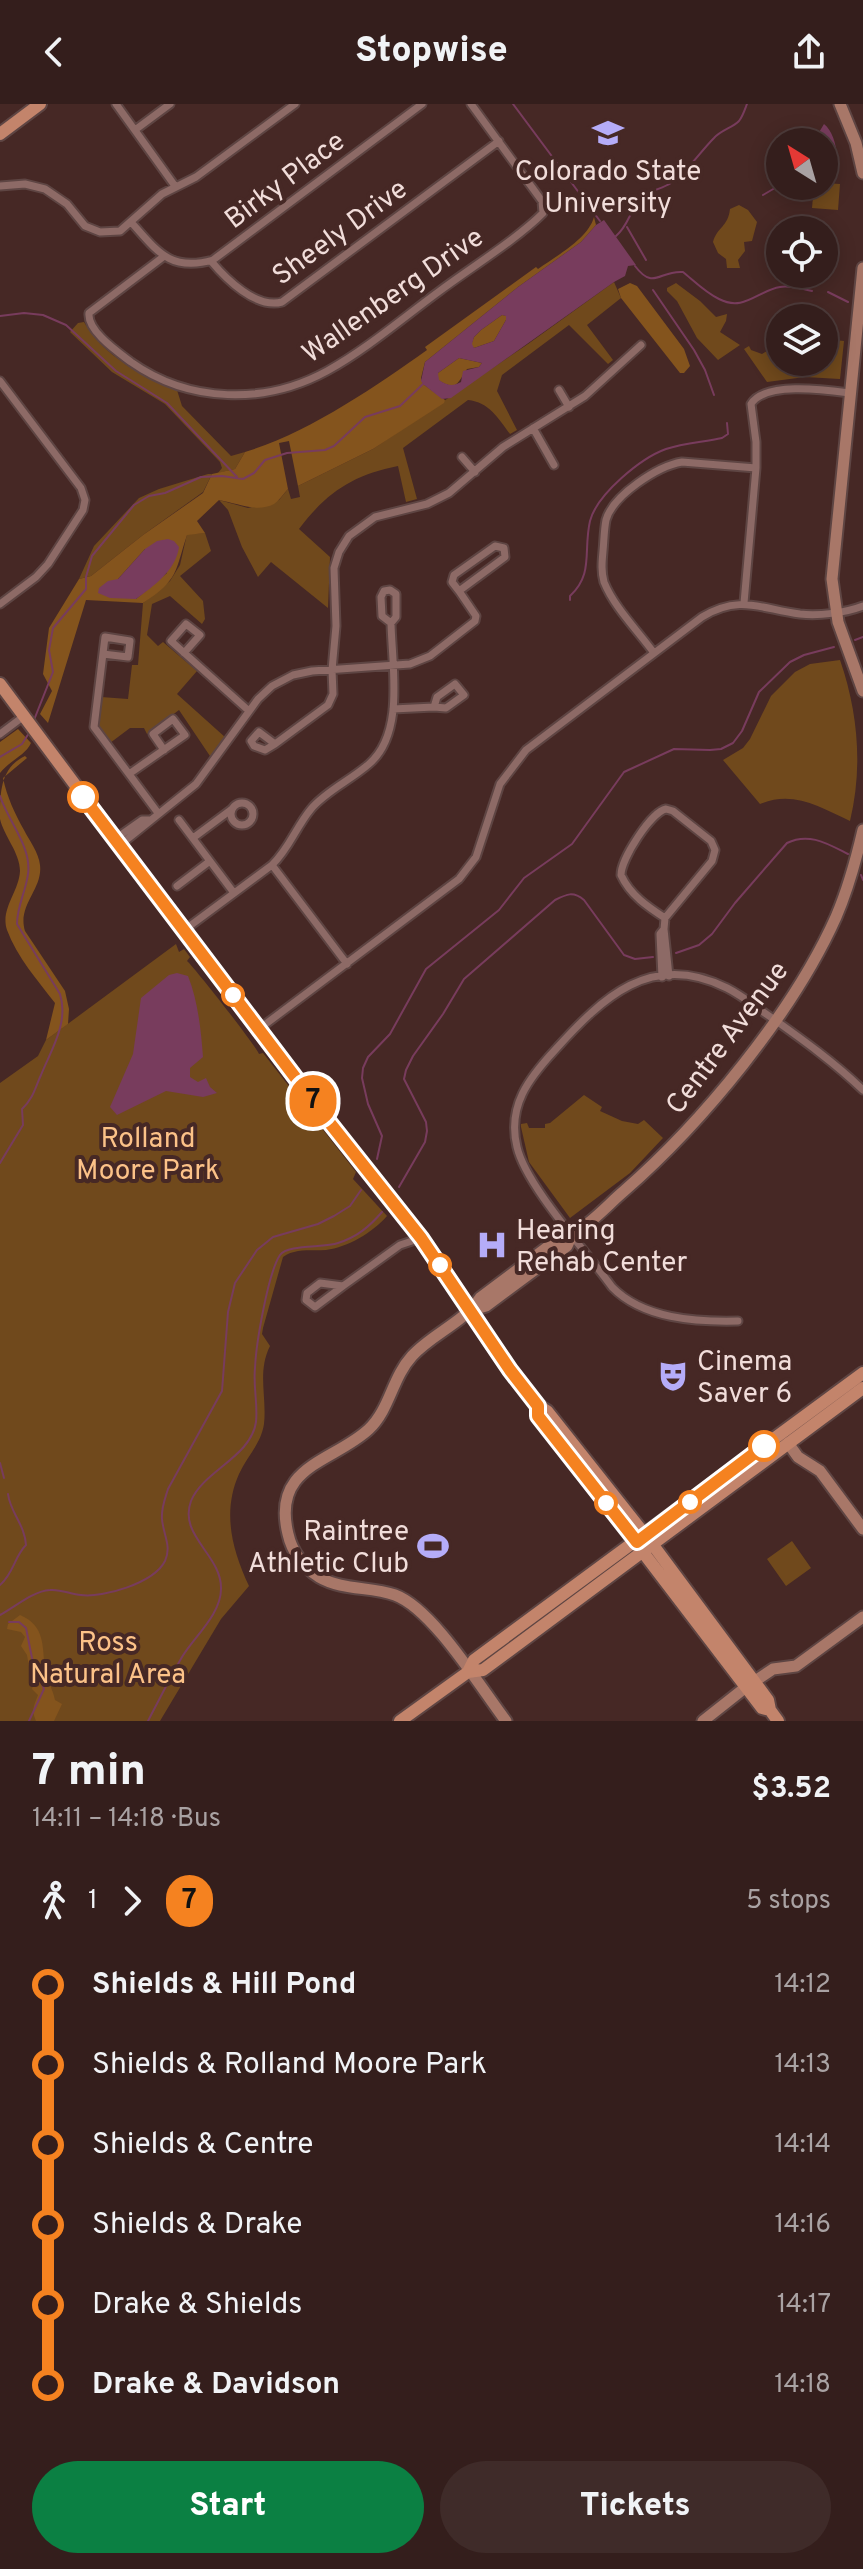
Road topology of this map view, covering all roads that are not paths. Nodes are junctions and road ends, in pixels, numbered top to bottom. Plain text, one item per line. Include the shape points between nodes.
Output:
1 (40, 104) edge
2 (116, 104) edge
3 (170, 104) edge
4 (295, 104) edge
5 (422, 104) edge
6 (471, 104) edge
7 (840, 104) edge
8 (135, 130) junction
9 (0, 134) edge
10 (499, 141) junction
11 (863, 173) edge
12 (0, 186) edge
13 (175, 186) junction
14 (131, 222) junction
15 (163, 257) junction
16 (211, 261) junction
17 (863, 268) edge
18 (641, 345) dead end
19 (0, 381) edge
20 (559, 390) dead end
21 (850, 393) junction
22 (569, 407) junction
23 (533, 428) junction
24 (462, 457) dead end
25 (554, 465) dead end
26 (756, 468) junction
27 (475, 472) junction
28 (459, 591) junction
29 (744, 603) junction
30 (0, 604) edge
31 (863, 606) edge
32 (836, 612) junction
33 (391, 623) dead end
34 (184, 653) dead end
35 (654, 653) junction
36 (103, 654) dead end
37 (392, 667) junction
38 (332, 670) junction
39 (0, 684) edge
40 (863, 691) edge
41 (434, 707) dead end
42 (393, 709) junction
43 (249, 711) junction
44 (26, 719) junction
45 (0, 734) edge
46 (275, 744) dead end
47 (164, 750) junction
48 (129, 774) junction
49 (232, 809) dead end
50 (158, 813) junction
51 (179, 820) dead end
52 (863, 830) edge
53 (193, 838) junction
54 (118, 842) junction
55 (210, 861) junction
56 (272, 865) junction
57 (177, 886) dead end
58 (234, 893) junction
59 (665, 918) junction
60 (183, 931) junction
61 (347, 964) junction
62 (666, 976) junction
63 (774, 1020) junction
64 (259, 1029) junction
65 (863, 1090) edge
66 (417, 1233) junction
67 (572, 1235) junction
68 (400, 1245) junction
69 (343, 1286) junction
70 (471, 1310) junction
71 (738, 1321) dead end
72 (863, 1373) edge
73 (847, 1384) junction
74 (863, 1388) edge
75 (538, 1406) junction
76 (545, 1424) junction
77 (788, 1443) junction
78 (595, 1473) junction
79 (863, 1529) edge
80 (645, 1543) junction
81 (575, 1587) junction
82 (566, 1608) junction
83 (537, 1615) junction
84 (863, 1617) edge
85 (507, 1652) junction
86 (732, 1660) junction
87 (468, 1672) junction
88 (751, 1684) junction
89 (772, 1710) edge
90 (400, 1721) edge
91 (506, 1721) edge
92 (703, 1721) edge

1 - 9 main road
2 - 8 street
3 - 8 street
4 - 13 street via 196,177
5 - 16 street, Birky Place
6 - 10 street
7 - 11 street
8 - 13 street
10 - 15 street, Wallenberg Drive via 542,201 539,218 325,372 277,390 240,396 208,393 147,372 99,334 88,318 92,309
10 - 16 street, Sheely Drive via 282,302 259,301
12 - 14 street via 45,189 85,226 100,232 120,231
13 - 14 street
14 - 15 street
15 - 16 street via 185,263
17 - 21 street
18 - 22 street
19 - 30 street via 85,500 48,564
20 - 22 street
21 - 26 street via 806,388 759,396 751,404
21 - 32 street via 833,566
22 - 23 street
23 - 25 street
23 - 27 street
24 - 27 street
26 - 29 street
26 - 35 street via 670,464 611,508 603,577
27 - 38 street via 439,499 365,522 344,543 334,568
28 - 28 street via 505,557 504,548 495,546 454,575
28 - 37 street via 475,621 421,660
29 - 32 street via 802,614
29 - 35 street via 709,613
31 - 32 street
32 - 40 street
33 - 37 street
34 - 43 street
35 - 61 street via 526,750 500,784 469,868
36 - 48 street via 94,727
37 - 38 street
37 - 42 street
38 - 43 street via 281,680
38 - 46 street via 328,705
39 - 44 main road
41 - 42 street
42 - 56 street via 393,726 380,752 312,808
43 - 50 street via 207,773
44 - 45 street
44 - 54 main road
47 - 47 street via 153,734 173,719 185,735
47 - 48 street
48 - 50 street
49 - 53 street
50 - 54 street via 147,826
51 - 53 street
52 - 63 street, Centre Avenue via 835,919
53 - 55 street
54 - 60 main road
55 - 57 street
55 - 58 street
56 - 58 street
56 - 61 street
58 - 60 street
59 - 59 street via 712,861 715,850 711,841 666,809 654,816 624,860 621,875 644,904
59 - 62 street
60 - 64 main road
61 - 64 street
62 - 63 street via 725,987
62 - 67 street via 628,985 604,999 521,1093 514,1126 517,1151
63 - 65 street
63 - 67 street, Centre Avenue via 676,1140
64 - 66 main road
66 - 68 street
66 - 68 street
66 - 70 main road
67 - 70 street, Centre Avenue via 567,1246 486,1306
67 - 71 street via 631,1303 656,1313
68 - 69 street
69 - 69 street via 320,1283 306,1300 315,1307
70 - 75 main road
70 - 87 street, Centre Avenue via 413,1355 369,1429 302,1473 286,1517 292,1548 309,1570 337,1585 393,1594 416,1606
72 - 73 main road
73 - 77 main road via 838,1398 787,1436
73 - 80 main road
74 - 77 main road
75 - 76 main road
75 - 78 main road
76 - 78 main road
76 - 80 main road
77 - 79 street via 820,1471
77 - 80 main road
78 - 80 main road
80 - 81 main road
80 - 82 main road
80 - 86 main road
80 - 86 main road via 700,1626 707,1626
81 - 82 main road
81 - 83 main road
82 - 85 main road
83 - 85 main road via 534,1626
83 - 87 main road via 474,1660
84 - 88 street via 796,1666 773,1669
85 - 87 main road via 483,1670
86 - 88 main road
87 - 90 main road
87 - 91 street, Centre Avenue
88 - 89 main road via 762,1708
88 - 92 street

